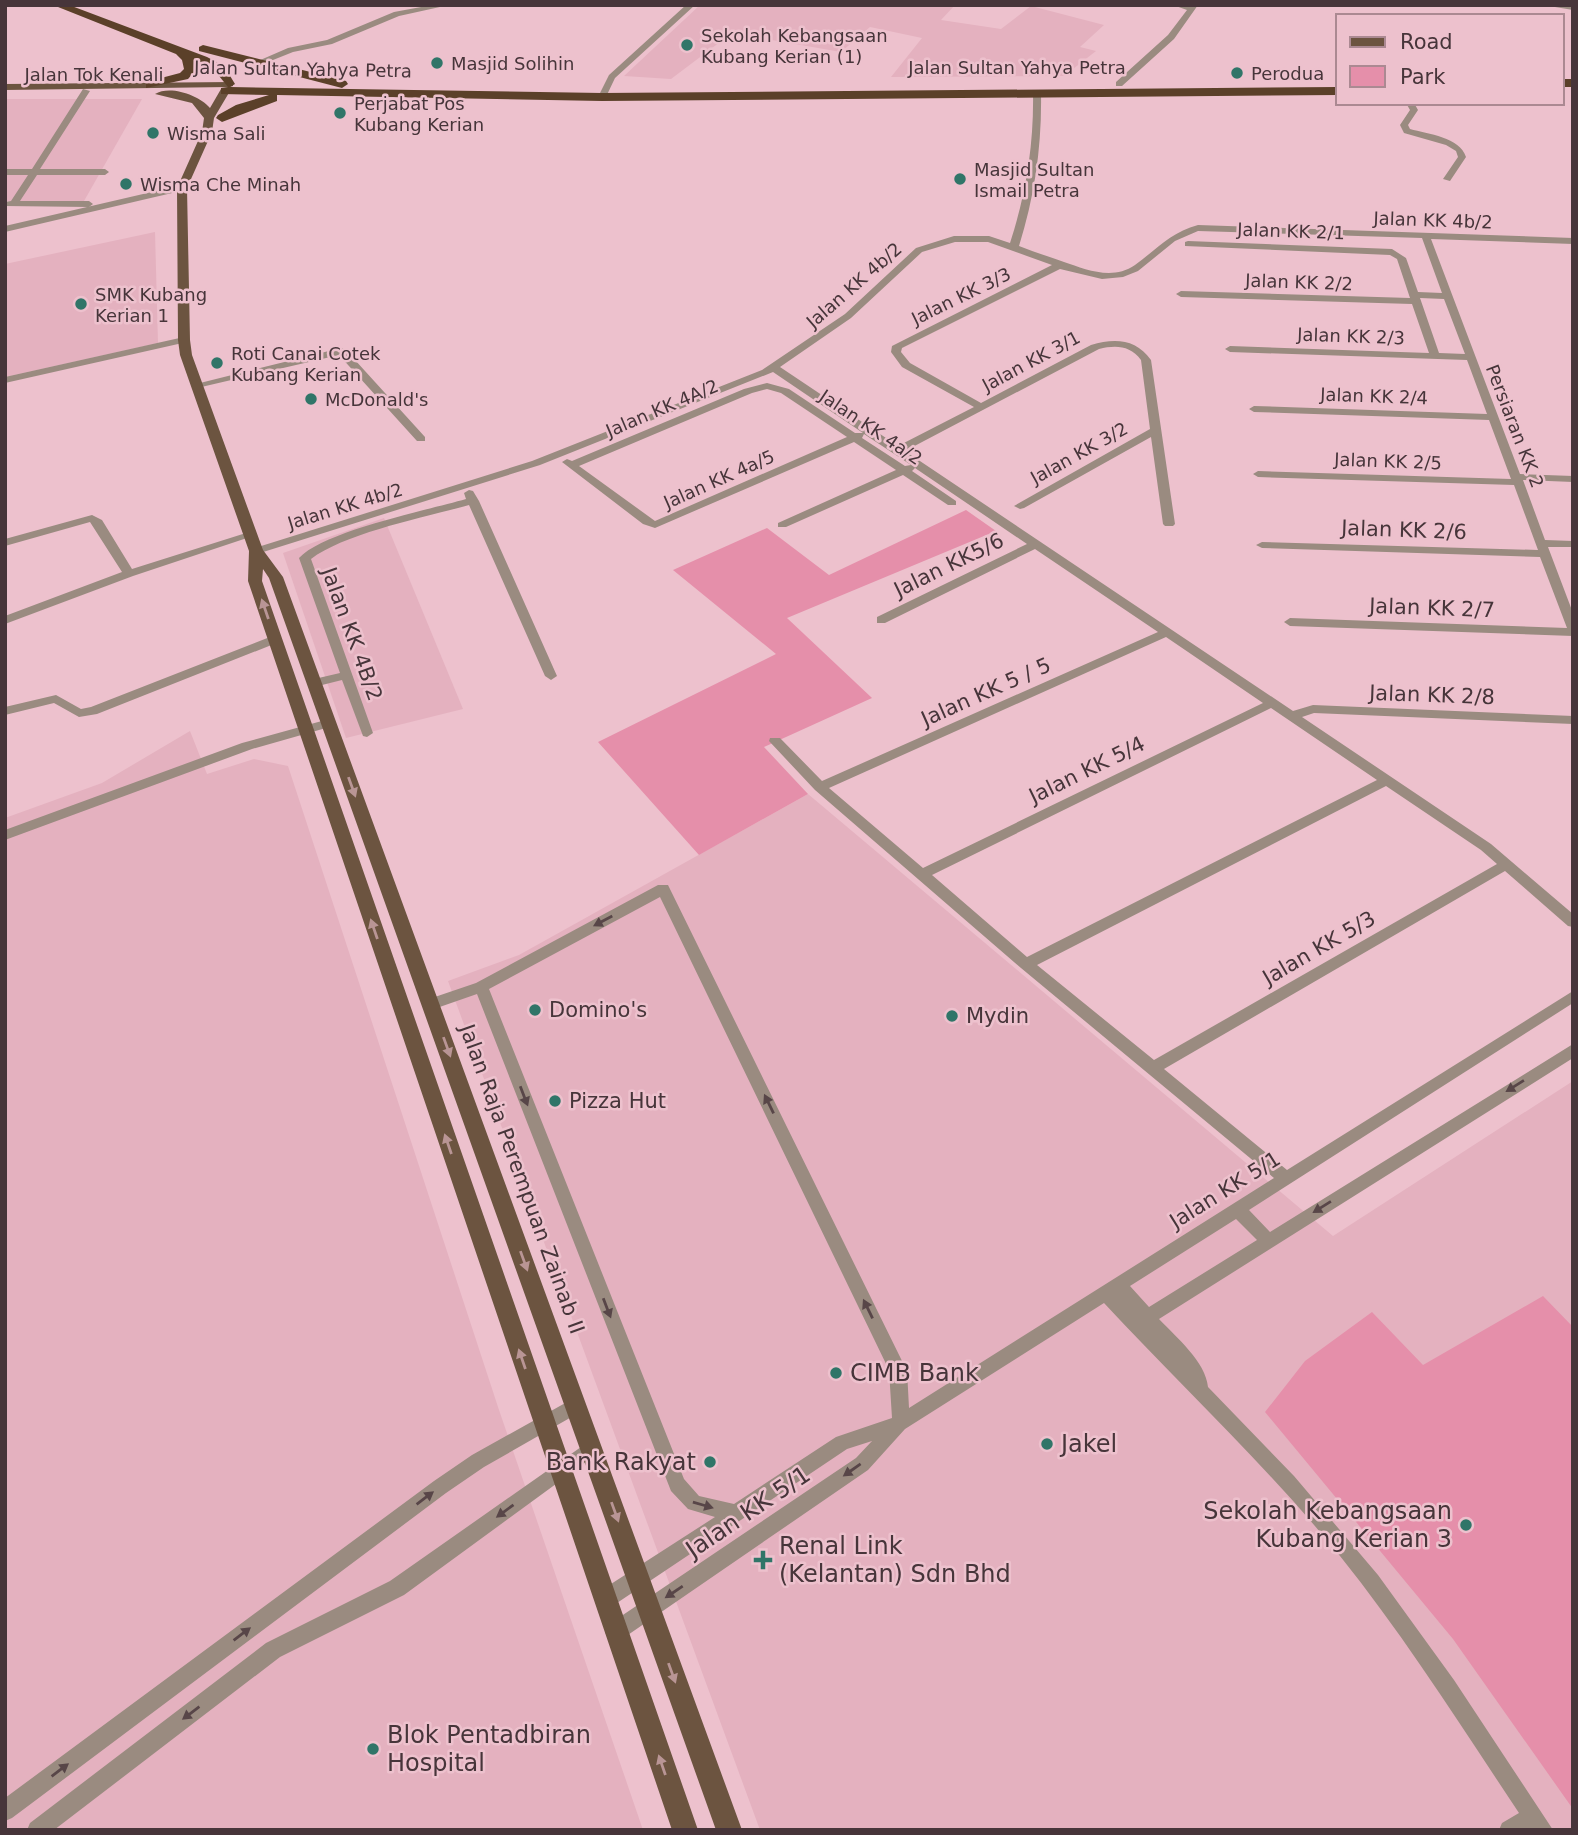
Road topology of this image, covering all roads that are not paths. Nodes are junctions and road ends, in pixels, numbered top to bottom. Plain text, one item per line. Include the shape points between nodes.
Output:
1 (58, 5) edge
2 (84, 5) edge
3 (445, 5) edge
4 (691, 5) edge
5 (991, 5) edge
6 (1009, 5) edge
7 (1177, 5) edge
8 (1558, 5) edge
9 (1192, 7) edge
10 (1573, 8) edge
11 (197, 48) junction
12 (180, 51) junction
13 (255, 64) junction
14 (237, 83) junction
15 (1119, 84) junction
16 (1336, 84) edge
17 (150, 85) junction
18 (347, 86) junction
19 (5, 89) edge
20 (86, 91) junction
21 (125, 91) junction
22 (1336, 91) edge
23 (1037, 92) junction
24 (324, 93) junction
25 (604, 93) junction
26 (1411, 105) edge
27 (216, 118) junction
28 (5, 172) edge
29 (35, 172) junction
30 (105, 172) dead end
31 (1447, 179) dead end
32 (182, 188) junction
33 (10, 204) edge
34 (47, 204) junction
35 (115, 204) junction
36 (45, 220) junction
37 (5, 229) edge
38 (1255, 229) junction
39 (1425, 235) junction
40 (1573, 241) edge
41 (1188, 244) dead end
42 (1014, 246) junction
43 (1258, 246) junction
44 (1062, 264) junction
45 (1181, 294) dead end
46 (1448, 296) junction
47 (1415, 298) junction
48 (184, 340) junction
49 (1230, 349) dead end
50 (1435, 356) junction
51 (1471, 357) junction
52 (770, 370) junction
53 (5, 380) edge
54 (197, 384) junction
55 (767, 386) junction
56 (982, 407) junction
57 (1254, 410) dead end
58 (1494, 417) junction
59 (1156, 430) junction
60 (868, 431) junction
61 (855, 437) junction
62 (421, 439) dead end
63 (897, 451) junction
64 (558, 455) junction
65 (571, 465) junction
66 (918, 465) junction
67 (904, 471) junction
68 (1258, 474) dead end
69 (1573, 479) edge
70 (1517, 480) junction
71 (466, 485) junction
72 (473, 501) junction
73 (953, 503) dead end
74 (1020, 506) dead end
75 (1169, 524) dead end
76 (782, 525) dead end
77 (250, 535) junction
78 (5, 543) edge
79 (1035, 544) junction
80 (1573, 544) edge
81 (1262, 545) dead end
82 (1543, 548) junction
83 (256, 551) junction
84 (129, 574) junction
85 (5, 620) edge
86 (881, 620) dead end
87 (1290, 622) dead end
88 (1572, 626) edge
89 (1167, 632) junction
90 (275, 639) junction
91 (346, 675) junction
92 (551, 677) dead end
93 (314, 683) junction
94 (1272, 703) junction
95 (5, 711) edge
96 (1292, 716) junction
97 (327, 718) junction
98 (1573, 720) edge
99 (305, 725) junction
100 (367, 733) dead end
101 (775, 741) dead end
102 (1387, 780) junction
103 (820, 787) junction
104 (5, 835) edge
105 (1507, 863) junction
106 (922, 874) junction
107 (1573, 922) edge
108 (1026, 964) junction
109 (481, 987) junction
110 (1573, 996) edge
111 (431, 1004) junction
112 (1573, 1050) edge
113 (1153, 1068) junction
114 (1286, 1178) junction
115 (1237, 1209) junction
116 (1269, 1241) junction
117 (1112, 1289) junction
118 (1141, 1321) junction
119 (576, 1405) junction
120 (901, 1423) junction
121 (544, 1424) junction
122 (592, 1448) junction
123 (560, 1472) junction
124 (736, 1513) junction
125 (638, 1578) junction
126 (604, 1600) junction
127 (649, 1608) junction
128 (615, 1632) junction
129 (5, 1811) edge
130 (1538, 1823) edge
131 (37, 1830) edge
132 (685, 1830) edge
133 (729, 1830) edge
134 (1509, 1830) edge

1 - 12 highway
2 - 11 highway
3 - 13 street via 397,14 329,42
4 - 25 street via 612,77
5 - 6 street
7 - 9 street
8 - 10 street
9 - 15 street via 1171,37
11 - 13 highway
11 - 14 highway via 230,62
12 - 14 highway via 220,69
12 - 17 highway via 188,59 190,71
13 - 18 highway
14 - 17 main road, Jalan Sultan Yahya Petra
14 - 18 highway, Jalan Sultan Yahya Petra
14 - 21 main road, Jalan Tok Kenali
14 - 24 highway, Jalan Sultan Yahya Petra
14 - 27 main road, Jalan Raja Perempuan Zainab II
15 - 16 highway, Jalan Sultan Yahya Petra
15 - 25 highway, Jalan Sultan Yahya Petra
17 - 19 main road, Jalan Tok Kenali
18 - 25 highway, Jalan Sultan Yahya Petra
19 - 20 main road, Jalan Tok Kenali
20 - 21 main road, Jalan Tok Kenali
20 - 29 street
21 - 27 main road via 185,97
22 - 23 highway, Jalan Sultan Yahya Petra
23 - 25 highway, Jalan Sultan Yahya Petra
23 - 42 street via 1027,209
24 - 25 highway, Jalan Sultan Yahya Petra
24 - 27 highway via 261,101
26 - 31 street via 1415,110 1404,125 1406,131 1460,150 1462,157
27 - 32 main road, Jalan Raja Perempuan Zainab II
28 - 29 street
29 - 30 street
29 - 33 street
32 - 35 street
32 - 48 main road, Jalan Raja Perempuan Zainab II
33 - 34 street
34 - 35 street
34 - 36 street via 42,213
35 - 36 street
36 - 37 street
38 - 39 street, Jalan KK 4b/2
38 - 43 street
38 - 44 street, Jalan KK 4b/2 via 1187,230 1170,238 1136,268 1116,276 1088,274
39 - 40 street, Jalan KK 4b/2
39 - 46 street, Persiaran KK 2
41 - 43 street, Jalan KK 2/1
42 - 44 street, Jalan KK 4b/2
42 - 52 street, Jalan KK 4b/2 via 972,237 919,250 848,316
43 - 47 street, Jalan KK 2/1 via 1392,252 1401,258
44 - 56 street, Jalan KK 3/3 via 897,346 906,365
45 - 47 street, Jalan KK 2/2
46 - 47 street, Jalan KK 2/2
46 - 51 street, Persiaran KK 2
47 - 50 street
48 - 53 street
48 - 54 main road, Jalan Raja Perempuan Zainab II
49 - 50 street, Jalan KK 2/3
50 - 51 street, Jalan KK 2/3
51 - 58 street, Persiaran KK 2
52 - 55 street
52 - 60 street
52 - 64 street, Jalan KK 4b/2
54 - 62 street via 341,351
54 - 77 main road, Jalan Raja Perempuan Zainab II
55 - 61 street, Jalan KK 4a/2 via 785,391
55 - 65 street, Jalan KK 4A/2
56 - 59 street, Jalan KK 3/1 via 1095,347 1114,343 1135,348 1146,360
56 - 63 street, Jalan KK 3/1
57 - 58 street, Jalan KK 2/4
58 - 70 street, Persiaran KK 2
59 - 74 street, Jalan KK 3/2
59 - 75 street, Jalan KK 3/1
60 - 61 street, Jalan KK 4a/5
60 - 63 street
61 - 65 street, Jalan KK 4a/5 via 660,524 647,522
61 - 67 street, Jalan KK 4a/2
63 - 66 street
64 - 65 street, Jalan KK 4a/5
64 - 71 street, Jalan KK 4b/2
66 - 67 street
66 - 79 street
67 - 73 street, Jalan KK 4a/2
67 - 76 street
68 - 70 street, Jalan KK 2/5
69 - 70 street, Jalan KK 2/5
70 - 82 street, Persiaran KK 2
71 - 72 street
71 - 83 street, Jalan KK 4b/2
72 - 91 street, Jalan KK 4B/2 via 397,521 307,555
72 - 92 street
77 - 83 main road, Jalan Raja Perempuan Zainab II
77 - 84 street
78 - 84 street via 92,518
79 - 86 street, Jalan KK5/6
79 - 89 street
80 - 82 street, Jalan KK 2/6
81 - 82 street, Jalan KK 2/6
82 - 88 street, Persiaran KK 2
90 -> 83 main road, Jalan Raja Perempuan Zainab II via 255,581
83 - 93 main road, Jalan Raja Perempuan Zainab II via 276,577
84 - 85 street
87 - 88 street, Jalan KK 2/7
89 - 94 street
89 - 103 street, Jalan KK 5 / 5
90 - 95 street via 93,711 79,713 56,699
90 - 99 main road, Jalan Raja Perempuan Zainab II
91 - 93 street
91 - 100 street, Jalan KK 4B/2
93 - 97 main road, Jalan Raja Perempuan Zainab II
94 - 96 street
94 - 106 street, Jalan KK 5/4
96 - 98 street, Jalan KK 2/8 via 1313,709
96 - 102 street
97 - 99 street
97 -> 111 main road, Jalan Raja Perempuan Zainab II
99 - 104 street
121 -> 99 main road, Jalan Raja Perempuan Zainab II
101 - 103 street
102 - 105 street
102 - 108 street
103 - 106 street
105 - 107 street
105 - 113 street, Jalan KK 5/3
106 - 108 street
108 - 113 street
109 - 111 street
120 -> 109 street via 898,1370 663,889
109 -> 124 street via 677,1485 694,1503
110 - 114 street, Jalan KK 5/1
111 -> 119 main road, Jalan Raja Perempuan Zainab II
112 -> 116 street
113 - 114 street
114 - 115 street, Jalan KK 5/1
115 - 116 street
115 - 117 street, Jalan KK 5/1
116 - 118 street
117 - 118 street
117 - 120 street, Jalan KK 5/1
118 - 130 street via 1176,1370 1204,1392 1352,1556
119 - 121 street
119 - 122 main road, Jalan Raja Perempuan Zainab II
120 - 124 street, Jalan KK 5/1 via 842,1443
120 -> 127 street, Jalan KK 5/1 via 862,1464
121 - 123 main road, Jalan Raja Perempuan Zainab II
129 -> 121 street via 440,1487
122 - 123 street
122 -> 125 main road, Jalan Raja Perempuan Zainab II
123 - 126 main road, Jalan Raja Perempuan Zainab II
123 -> 131 street via 397,1588 273,1650
124 - 125 street, Jalan KK 5/1
125 - 126 street, Jalan KK 5/1
125 - 127 main road, Jalan Raja Perempuan Zainab II
126 - 128 main road, Jalan Raja Perempuan Zainab II
127 - 128 street, Jalan KK 5/1
127 -> 133 main road, Jalan Raja Perempuan Zainab II
132 -> 128 main road, Jalan Raja Perempuan Zainab II
130 - 134 street

